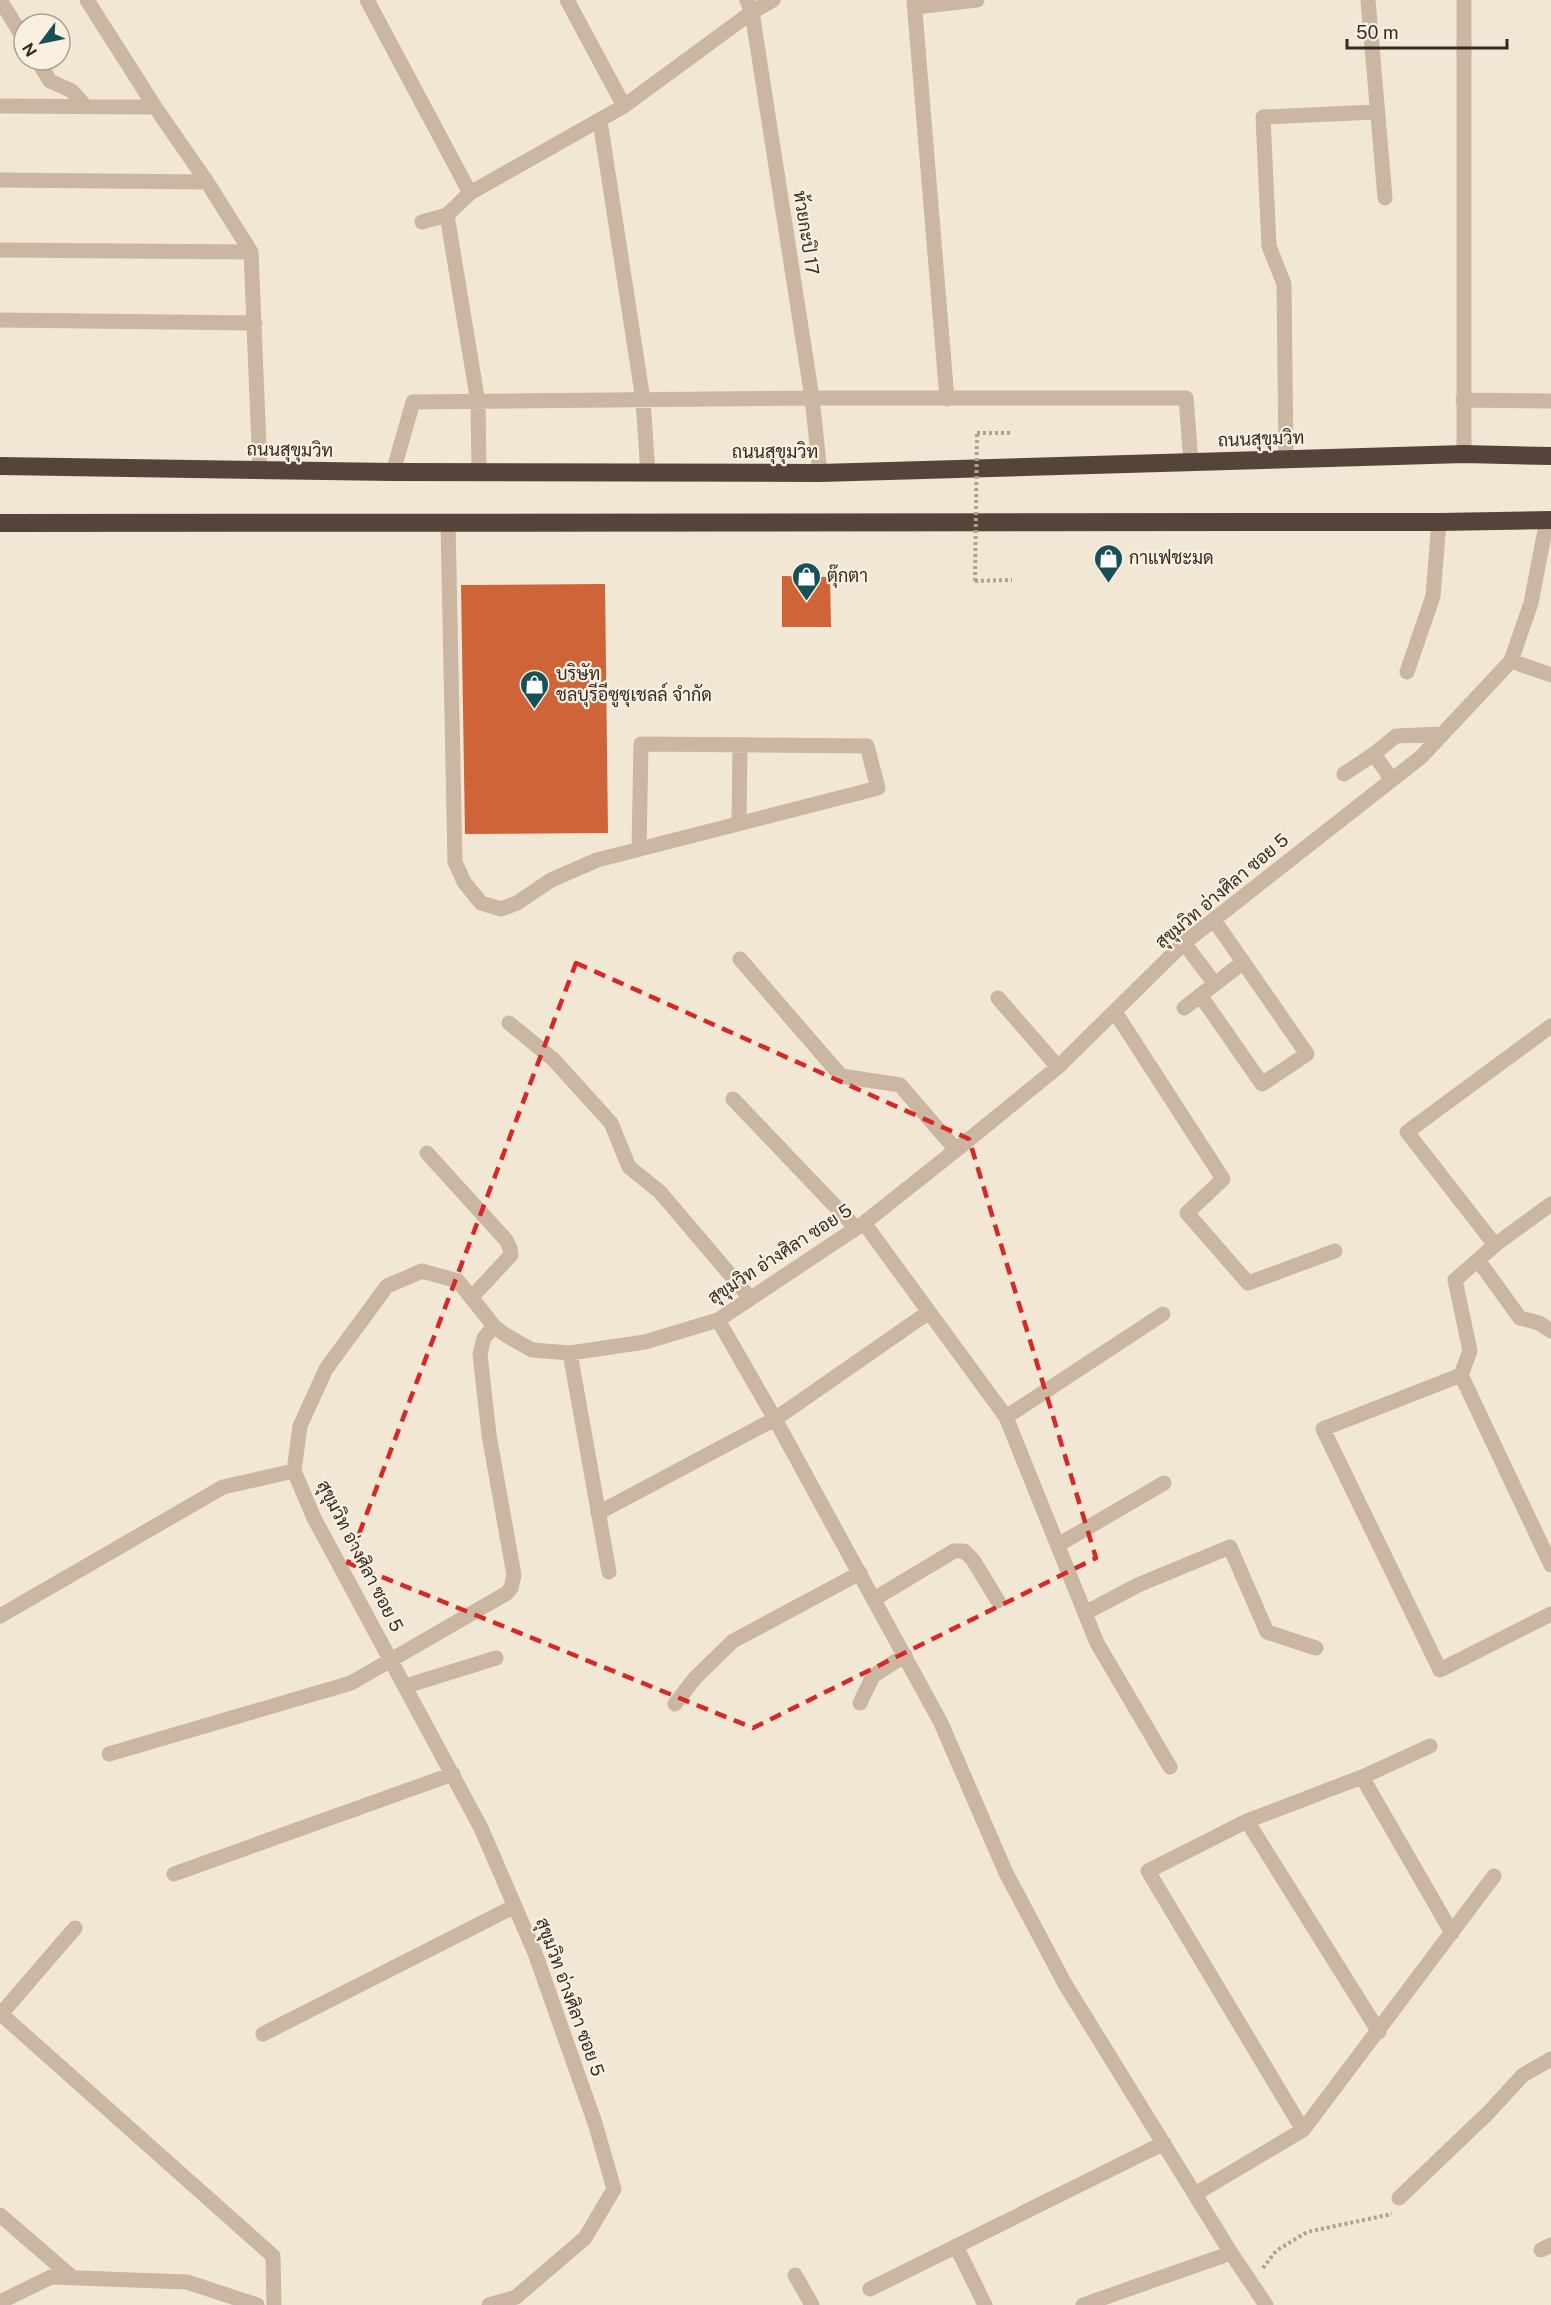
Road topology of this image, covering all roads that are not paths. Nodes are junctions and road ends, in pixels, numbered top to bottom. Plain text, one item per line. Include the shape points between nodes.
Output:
1 (0, 0) edge
2 (87, 0) edge
3 (367, 0) edge
4 (567, 0) edge
5 (773, 0) edge
6 (977, 0) edge
7 (1368, 0) edge
8 (1464, 0) edge
9 (915, 4) edge
10 (749, 6) edge
11 (12, 20) edge
12 (44, 72) edge
13 (0, 106) edge
14 (86, 106) junction
15 (624, 106) junction
16 (155, 107) junction
17 (1377, 112) junction
18 (600, 121) junction
19 (0, 180) edge
20 (207, 182) junction
21 (470, 193) junction
22 (1385, 198) dead end
23 (447, 215) junction
24 (423, 222) dead end
25 (0, 250) edge
26 (251, 252) junction
27 (0, 320) edge
28 (255, 323) junction
29 (812, 398) junction
30 (947, 399) junction
31 (643, 400) junction
32 (1463, 400) junction
33 (1551, 401) edge
34 (478, 403) junction
35 (1464, 454) junction
36 (1551, 456) edge
37 (1286, 459) junction
38 (1191, 462) junction
39 (0, 466) edge
40 (260, 470) junction
41 (393, 472) junction
42 (479, 472) junction
43 (820, 473) junction
44 (648, 474) junction
45 (1549, 520) edge
46 (1439, 522) junction
47 (0, 523) edge
48 (448, 523) junction
49 (1511, 661) junction
50 (1407, 672) dead end
51 (1551, 675) edge
52 (1443, 734) junction
53 (740, 745) junction
54 (1374, 754) junction
55 (1344, 774) dead end
56 (1392, 780) junction
57 (739, 823) junction
58 (639, 849) junction
59 (1214, 920) junction
60 (1184, 943) junction
61 (740, 959) dead end
62 (1242, 963) junction
63 (1215, 984) junction
64 (1200, 995) junction
65 (998, 998) dead end
66 (1184, 1008) dead end
67 (1115, 1012) junction
68 (509, 1023) dead end
69 (1551, 1026) edge
70 (1058, 1067) junction
71 (733, 1099) dead end
72 (956, 1150) junction
73 (427, 1153) dead end
74 (1551, 1204) edge
75 (860, 1225) junction
76 (1495, 1245) junction
77 (1335, 1251) dead end
78 (1478, 1260) junction
79 (472, 1297) junction
80 (750, 1299) junction
81 (929, 1312) junction
82 (1163, 1314) dead end
83 (718, 1320) junction
84 (494, 1326) junction
85 (1551, 1331) edge
86 (570, 1353) junction
87 (1461, 1375) junction
88 (1006, 1417) junction
89 (775, 1419) junction
90 (294, 1471) junction
91 (1164, 1484) dead end
92 (598, 1514) junction
93 (1058, 1545) junction
94 (1551, 1565) edge
95 (609, 1572) dead end
96 (860, 1573) junction
97 (874, 1599) junction
98 (998, 1601) dead end
99 (1085, 1613) junction
100 (1551, 1614) edge
101 (0, 1616) edge
102 (1316, 1648) dead end
103 (905, 1655) junction
104 (391, 1659) junction
105 (496, 1659) dead end
106 (406, 1686) junction
107 (860, 1703) dead end
108 (675, 1704) dead end
109 (1430, 1746) dead end
110 (109, 1754) dead end
111 (1170, 1767) dead end
112 (453, 1774) junction
113 (1362, 1777) junction
114 (1247, 1821) junction
115 (174, 1874) dead end
116 (1494, 1876) dead end
117 (515, 1906) junction
118 (75, 1928) dead end
119 (1452, 1933) junction
120 (0, 2015) edge
121 (1379, 2032) junction
122 (263, 2034) dead end
123 (1551, 2059) edge
124 (1303, 2130) junction
125 (1164, 2143) junction
126 (1195, 2194) junction
127 (1399, 2205) road end
128 (0, 2215) edge
129 (956, 2246) junction
130 (1232, 2253) junction
131 (795, 2275) dead end
132 (73, 2278) junction
133 (870, 2289) dead end
134 (0, 2302) edge
135 (257, 2305) edge
136 (274, 2305) edge
137 (489, 2305) edge
138 (812, 2305) edge
139 (985, 2305) edge
140 (1083, 2305) edge
141 (1266, 2305) edge

1 - 11 street
2 - 16 street
3 - 21 street
4 - 15 street
5 - 10 street
6 - 9 street
7 - 17 street
8 - 32 street
9 - 30 street
10 - 15 street
10 - 29 street, ห้วยกะปิ 17
12 - 14 street via 50,81 72,91
13 - 14 street
14 - 16 street
15 - 18 street
16 - 20 street
17 - 22 street
17 - 37 street via 1263,117 1269,246 1284,284
18 - 21 street
18 - 31 street
19 - 20 street
20 - 26 street
21 - 23 street
23 - 24 street
23 - 34 street
25 - 26 street
26 - 28 street
27 - 28 street
28 - 40 street
29 - 30 street
29 - 31 street
29 - 43 street, ห้วยกะปิ 17
30 - 38 street via 1186,398
31 - 34 street
31 - 44 street
32 - 33 street
32 - 35 street
34 - 41 street via 413,402
34 - 42 street
35 - 36 highway, ถนนสุขุมวิท
35 - 37 highway, ถนนสุขุมวิท
37 - 38 highway, ถนนสุขุมวิท
38 - 43 highway, ถนนสุขุมวิท
39 - 40 highway, ถนนสุขุมวิท
40 - 41 highway, ถนนสุขุมวิท
41 - 42 highway, ถนนสุขุมวิท
42 - 44 highway, ถนนสุขุมวิท
43 - 44 highway, ถนนสุขุมวิท
45 - 46 highway
45 - 49 street, สุขุมวิท อ่างศิลา ซอย 5 via 1531,603
46 - 48 highway
46 - 50 street via 1433,596
47 - 48 highway
48 - 58 street via 455,862 464,882 481,903 501,909 550,880 597,860
49 - 51 street
49 - 52 street, สุขุมวิท อ่างศิลา ซอย 5
52 - 54 street via 1396,736
52 - 56 street, สุขุมวิท อ่างศิลา ซอย 5
53 - 57 street
53 - 57 street via 867,746 878,788
53 - 58 street via 641,744
54 - 55 street
54 - 56 street
56 - 59 street, สุขุมวิท อ่างศิลา ซอย 5
57 - 58 street
59 - 60 street, สุขุมวิท อ่างศิลา ซอย 5
59 - 62 street
60 - 63 street
60 - 67 street, สุขุมวิท อ่างศิลา ซอย 5
61 - 72 street via 841,1076 900,1085
62 - 63 street
62 - 64 street via 1307,1054 1262,1084
63 - 64 street
64 - 66 street
65 - 70 street
67 - 70 street, สุขุมวิท อ่างศิลา ซอย 5
67 - 77 street via 1222,1179 1187,1214 1248,1283
68 - 80 street via 553,1059 611,1123 629,1167 660,1192
69 - 76 street via 1407,1132
70 - 72 street, สุขุมวิท อ่างศิลา ซอย 5
71 - 75 street
72 - 75 street, สุขุมวิท อ่างศิลา ซอย 5
73 - 79 street via 510,1248 511,1256
74 - 76 street
75 - 80 street, สุขุมวิท อ่างศิลา ซอย 5
75 - 81 street
76 - 78 street
78 - 85 street via 1520,1318
78 - 87 street via 1455,1280 1470,1351
79 - 84 street, สุขุมวิท อ่างศิลา ซอย 5
79 - 90 street, สุขุมวิท อ่างศิลา ซอย 5 via 458,1281 422,1271 387,1286 326,1369 300,1426
80 - 83 street, สุขุมวิท อ่างศิลา ซอย 5
81 - 88 street
81 - 89 street
82 - 88 street
83 - 86 street, สุขุมวิท อ่างศิลา ซอย 5 via 645,1342
83 - 89 street
84 - 86 street, สุขุมวิท อ่างศิลา ซอย 5 via 532,1350
84 - 104 street via 484,1338 480,1354 489,1435 514,1575 511,1588 487,1606
86 - 92 street
87 - 94 street
87 - 100 street via 1323,1429 1440,1670
88 - 93 street
89 - 92 street
89 - 96 street
90 - 101 street via 223,1487
90 - 104 street, สุขุมวิท อ่างศิลา ซอย 5 via 314,1518
91 - 93 street
92 - 95 street
93 - 99 street
96 - 97 street
96 - 108 street via 733,1641
97 - 98 street via 954,1551 964,1551
97 - 103 street
99 - 102 street via 1138,1585 1230,1547 1267,1632
99 - 111 street via 1097,1643
103 - 107 street via 873,1676
103 - 125 street via 941,1723 1006,1873 1060,1974
104 - 106 street, สุขุมวิท อ่างศิลา ซอย 5
104 - 110 street via 351,1683
105 - 106 street
106 - 112 street, สุขุมวิท อ่างศิลา ซอย 5
109 - 113 street
112 - 115 street
112 - 117 street, สุขุมวิท อ่างศิลา ซอย 5
113 - 114 street
113 - 119 street
114 - 121 street
114 - 124 street via 1148,1871
116 - 119 street
117 - 122 street
117 - 137 street, สุขุมวิท อ่างศิลา ซอย 5 via 595,2123 614,2189 585,2238 516,2297
118 - 120 street
119 - 121 street
120 - 136 street via 273,2256
121 - 124 street
123 - 127 street via 1524,2075
124 - 126 street
125 - 126 street
125 - 129 street
126 - 130 street
128 - 132 street
129 - 133 street
129 - 139 street
130 - 140 street
130 - 141 street
131 - 138 street
132 - 134 street via 51,2277
132 - 135 street via 187,2282

